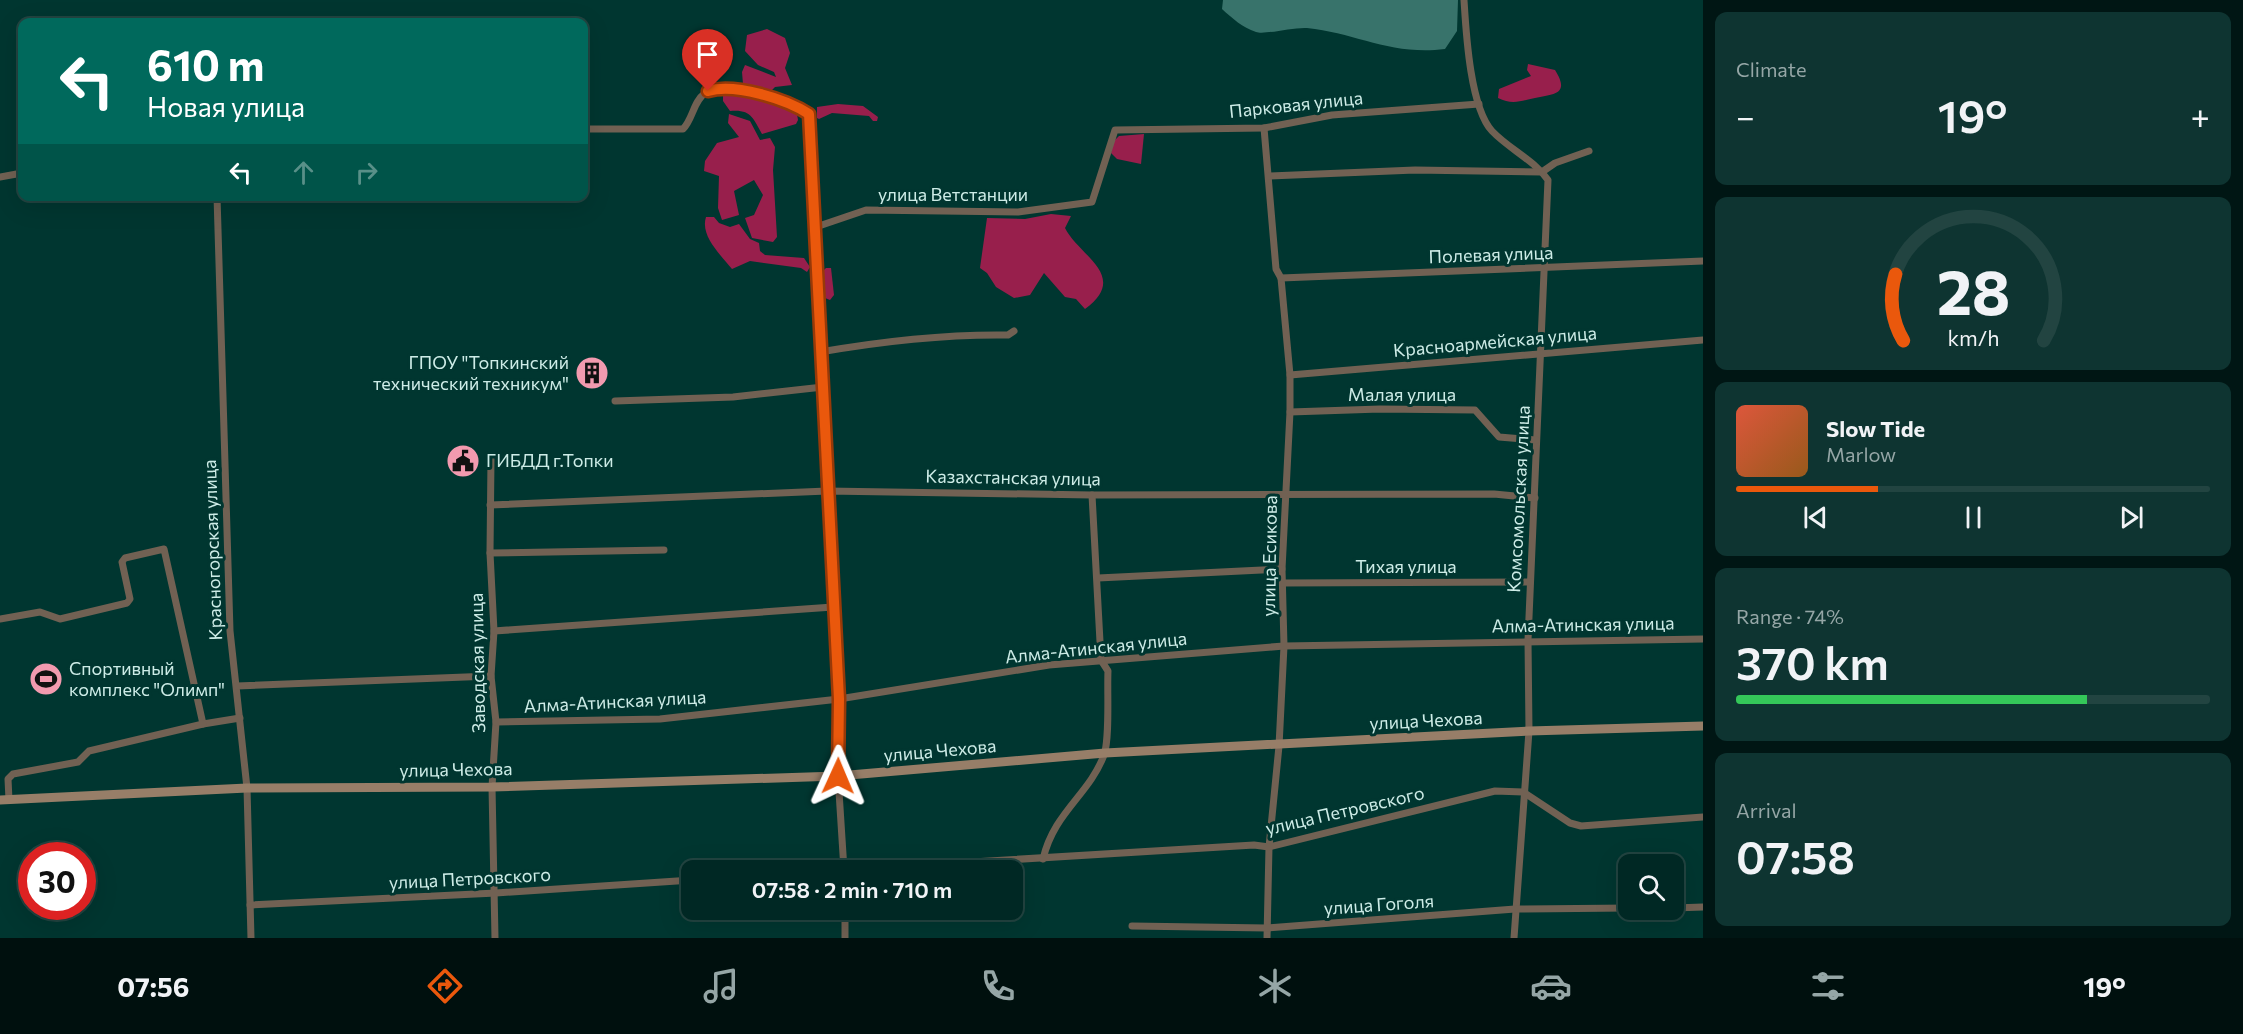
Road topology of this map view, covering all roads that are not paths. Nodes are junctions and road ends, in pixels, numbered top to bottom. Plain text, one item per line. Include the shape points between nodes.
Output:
1 (1464, 0) edge
2 (1479, 104) junction
3 (1264, 128) junction
4 (588, 129) edge
5 (1115, 130) joint
6 (1589, 151) dead end
7 (1542, 172) junction
8 (18, 174) edge
9 (1269, 176) junction
10 (0, 177) edge
11 (217, 201) edge
12 (813, 228) junction
13 (1703, 261) edge
14 (1545, 268) junction
15 (1281, 278) junction
16 (1014, 331) dead end
17 (1703, 340) edge
18 (820, 352) junction
19 (1543, 352) junction
20 (1290, 375) junction
21 (823, 387) junction
22 (615, 401) dead end
23 (1290, 412) junction
24 (1536, 440) junction
25 (491, 459) dead end
26 (827, 491) junction
27 (1285, 494) junction
28 (1092, 495) junction
29 (1535, 498) junction
30 (490, 505) junction
31 (664, 550) dead end
32 (490, 553) junction
33 (1282, 569) junction
34 (1098, 578) junction
35 (1530, 582) junction
36 (1282, 583) junction
37 (833, 607) junction
38 (0, 620) edge
39 (494, 631) junction
40 (1703, 639) edge
41 (1528, 640) junction
42 (1284, 646) junction
43 (1101, 660) junction
44 (491, 676) junction
45 (237, 686) junction
46 (839, 699) junction
47 (240, 718) junction
48 (496, 722) junction
49 (203, 724) junction
50 (1703, 726) edge
51 (1528, 731) junction
52 (1279, 746) junction
53 (1105, 753) junction
54 (838, 776) junction
55 (492, 787) junction
56 (247, 788) junction
57 (1523, 792) junction
58 (4, 800) edge
59 (1703, 817) edge
60 (1269, 847) junction
61 (1043, 859) junction
62 (842, 860) edge
63 (1023, 860) edge
64 (681, 881) edge
65 (496, 893) junction
66 (250, 905) junction
67 (1703, 907) edge
68 (1618, 908) edge
69 (1684, 908) edge
70 (1515, 909) junction
71 (845, 920) edge
72 (1132, 926) dead end
73 (1268, 928) junction
74 (251, 938) edge
75 (495, 938) edge
76 (845, 938) edge
77 (1267, 938) edge
78 (1514, 938) edge

1 - 2 street via 1467,47
2 - 3 street, Парковая улица via 1332,115
2 - 7 street via 1489,128
3 - 5 street, Парковая улица
3 - 9 street, улица Есикова
4 - 12 street via 683,129 702,96 715,89 789,102 809,114
5 - 12 street, улица Ветстанции via 1092,201 1018,212 866,210
6 - 7 street
7 - 9 street via 1374,171
7 - 14 street, Комсомольская улица via 1548,180
8 - 10 street
9 - 15 street, улица Есикова via 1276,269
11 - 45 street, Красногорская улица via 230,631
12 - 18 street
13 - 14 street, Полевая улица
14 - 15 street, Полевая улица
14 - 19 street, Комсомольская улица
15 - 20 street, улица Есикова
16 - 18 street via 1008,335 954,334
17 - 19 street, Красноармейская улица
18 - 21 street
19 - 20 street, Красноармейская улица
19 - 24 street, Комсомольская улица
20 - 23 street, улица Есикова
21 - 22 street via 733,397
21 - 26 street
23 - 24 street, Малая улица via 1475,410 1499,437
23 - 27 street, улица Есикова
24 - 29 street, Комсомольская улица
25 - 30 street, Заводская улица
26 - 28 street, Казахстанская улица
26 - 30 street, Казахстанская улица
26 - 37 street
27 - 28 street, Казахстанская улица
27 - 29 street, Казахстанская улица via 1494,494
27 - 33 street, улица Есикова
28 - 34 street
29 - 35 street, Комсомольская улица
30 - 32 street, Заводская улица
31 - 32 street
32 - 39 street, Заводская улица
33 - 34 street
33 - 36 street, улица Есикова
34 - 43 street
35 - 36 street, Тихая улица
35 - 41 street, Комсомольская улица
36 - 42 street, улица Есикова
37 - 39 street
37 - 46 street
38 - 49 street via 40,612 60,619 127,603 130,599 122,562 164,549
39 - 44 street, Заводская улица
40 - 41 street, Алма-Атинская улица
41 - 42 street, Алма-Атинская улица
41 - 51 street, Комсомольская улица
42 - 43 street, Алма-Атинская улица
42 - 52 street, улица Есикова
43 - 46 street, Алма-Атинская улица
43 - 53 street via 1108,671
44 - 45 street
44 - 48 street, Заводская улица
45 - 47 street, Красногорская улица
46 - 48 street, Алма-Атинская улица via 660,719
46 - 54 street
47 - 49 street
47 - 56 street, Красногорская улица
48 - 55 street, Заводская улица
49 - 58 street via 89,751 78,762 13,774 8,779
50 - 51 street, улица Чехова
51 - 52 street, улица Чехова
51 - 57 street, Комсомольская улица
52 - 53 street, улица Чехова
52 - 60 street, улица Есикова
53 - 54 street, улица Чехова
53 - 61 street via 1091,780 1055,826
54 - 55 street, улица Чехова
54 - 62 street
55 - 56 street, улица Чехова
55 - 65 street, Заводская улица
56 - 58 street, улица Чехова
56 - 66 street, Красногорская улица
57 - 59 street via 1581,826
57 - 60 street, улица Петровского via 1495,790 1474,794
57 - 70 street, Комсомольская улица
60 - 61 street, улица Петровского
60 - 73 street, улица Есикова
61 - 63 street, улица Петровского
64 - 65 street, улица Петровского
65 - 66 street, улица Петровского
65 - 75 street, Заводская улица
66 - 74 street, Красногорская улица
67 - 69 street
68 - 70 street, улица Гоголя
70 - 73 street, улица Гоголя
70 - 78 street, Комсомольская улица
71 - 76 street
72 - 73 street, улица Гоголя
73 - 77 street, улица Есикова

